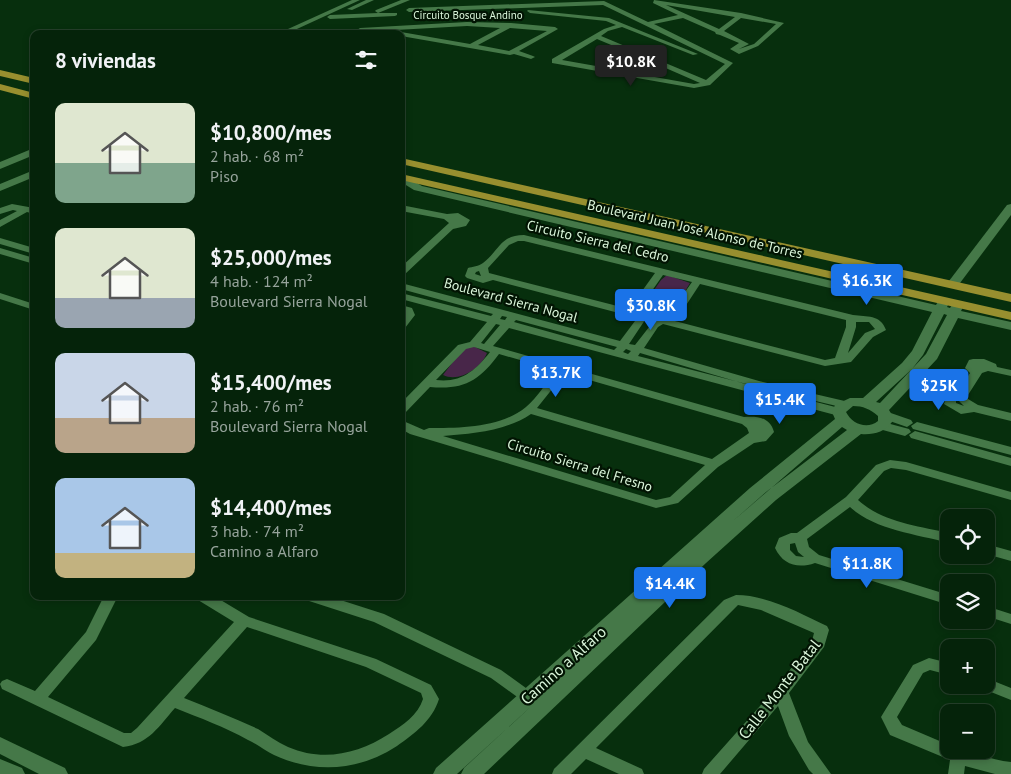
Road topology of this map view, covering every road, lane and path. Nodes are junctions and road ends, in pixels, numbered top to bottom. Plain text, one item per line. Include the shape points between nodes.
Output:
1 (371, 0) edge
2 (407, 0) edge
3 (448, 0) edge
4 (606, 1) edge
5 (356, 4) edge
6 (525, 8) junction
7 (450, 9) junction
8 (396, 11) junction
9 (361, 13) junction
10 (741, 15) junction
11 (582, 16) junction
12 (682, 16) junction
13 (330, 17) junction
14 (651, 24) junction
15 (512, 25) junction
16 (623, 25) junction
17 (296, 26) junction
18 (288, 30) edge
19 (360, 30) dead end
20 (385, 30) edge
21 (399, 30) edge
22 (401, 30) edge
23 (405, 33) edge
24 (718, 33) junction
25 (596, 36) junction
26 (470, 46) junction
27 (697, 47) junction
28 (628, 50) junction
29 (686, 50) junction
30 (515, 52) junction
31 (531, 57) dead end
32 (726, 67) junction
33 (597, 69) junction
34 (0, 72) edge
35 (30, 79) edge
36 (707, 83) junction
37 (0, 86) edge
38 (30, 91) edge
39 (30, 95) edge
40 (30, 153) edge
41 (405, 162) edge
42 (0, 166) edge
43 (30, 175) edge
44 (405, 178) edge
45 (405, 180) edge
46 (0, 188) edge
47 (524, 189) junction
48 (556, 196) junction
49 (507, 200) junction
50 (538, 207) junction
51 (1011, 207) edge
52 (406, 208) edge
53 (30, 210) edge
54 (0, 211) edge
55 (0, 224) edge
56 (675, 240) junction
57 (0, 241) edge
58 (30, 250) edge
59 (0, 251) edge
60 (30, 260) edge
61 (720, 260) junction
62 (405, 269) edge
63 (661, 271) junction
64 (698, 280) junction
65 (953, 284) junction
66 (405, 288) edge
67 (0, 296) edge
68 (405, 296) edge
69 (421, 296) junction
70 (1011, 298) edge
71 (942, 305) junction
72 (30, 306) edge
73 (956, 308) junction
74 (405, 309) edge
75 (638, 314) junction
76 (496, 316) junction
77 (1011, 316) edge
78 (510, 320) junction
79 (851, 320) junction
80 (405, 321) edge
81 (662, 321) junction
82 (1011, 326) edge
83 (486, 348) junction
84 (620, 349) junction
85 (635, 353) junction
86 (839, 362) junction
87 (562, 369) junction
88 (1011, 373) edge
89 (428, 382) junction
90 (866, 403) junction
91 (405, 406) edge
92 (530, 410) junction
93 (842, 412) junction
94 (883, 417) junction
95 (1011, 417) edge
96 (405, 426) edge
97 (858, 429) junction
98 (911, 429) junction
99 (414, 431) junction
100 (405, 433) edge
101 (1011, 451) edge
102 (1011, 462) edge
103 (714, 464) junction
104 (1011, 496) edge
105 (850, 500) junction
106 (940, 536) edge
107 (995, 552) edge
108 (1011, 556) edge
109 (940, 597) edge
110 (109, 600) edge
111 (210, 600) edge
112 (323, 600) edge
113 (995, 614) edge
114 (1011, 619) edge
115 (244, 620) junction
116 (940, 667) edge
117 (7, 685) dead end
118 (995, 688) edge
119 (781, 692) junction
120 (1011, 694) edge
121 (37, 699) junction
122 (173, 700) junction
123 (535, 702) junction
124 (0, 746) edge
125 (940, 748) edge
126 (585, 751) junction
127 (958, 759) edge
128 (968, 759) edge
129 (0, 766) edge
130 (1011, 770) edge
131 (15, 774) edge
132 (58, 774) edge
133 (443, 774) edge
134 (471, 774) edge
135 (560, 774) edge
136 (636, 774) edge
137 (710, 774) edge
138 (822, 774) edge
139 (956, 774) edge

1 - 5 street
2 - 8 street
3 - 7 street
4 - 6 street
4 - 11 street
4 - 14 street
5 - 9 street
5 - 13 street
5 - 17 street
6 - 7 street
6 - 11 street
7 - 8 street
8 - 9 street
8 - 9 street
8 - 21 street, Circuito Bosque Andino
9 - 13 street
10 - 12 street via 666,1 654,2
10 - 24 street
10 - 24 street via 781,23 756,45 742,51 733,49 743,44
11 - 16 street
12 - 14 street
12 - 24 street
13 - 17 street
14 - 16 street
14 - 27 street
15 - 22 street, Circuito Bosque Andino via 407,25
15 - 26 street
15 - 30 street, Circuito Bosque Andino via 555,29
16 - 25 street
16 - 29 street
17 - 18 street
19 - 20 street, Circuito Bosque Andino
23 - 26 street, Circuito Bosque Andino
25 - 28 street
25 - 33 street via 556,61
26 - 30 street, Circuito Bosque Andino
27 - 29 street
27 - 32 street via 729,62
28 - 33 street
28 - 36 street
29 - 32 street
30 - 31 street, Circuito Bosque Andino
32 - 36 street
33 - 36 street via 694,86
34 - 35 main road
37 - 38 main road
37 - 39 main road
40 - 42 street
41 - 47 main road, Boulevard Juan José Alonso de Torres
43 - 46 street
44 - 49 main road, Boulevard Juan José Alonso de Torres
45 - 61 street via 418,188
47 - 48 main road, Boulevard Juan José Alonso de Torres
47 - 49 main road via 524,196
48 - 50 main road via 539,199
48 - 65 main road, Boulevard Juan José Alonso de Torres
49 - 50 main road, Boulevard Juan José Alonso de Torres
50 - 56 main road, Boulevard Juan José Alonso de Torres
51 - 65 street
52 - 62 street via 454,221 453,226
53 - 54 street via 12,207
53 - 55 street
56 - 61 main road
56 - 71 main road, Boulevard Juan José Alonso de Torres
57 - 58 street
59 - 60 street
61 - 71 street
63 - 64 street, Circuito Sierra del Cedro
63 - 75 street via 637,306
63 - 75 street, Circuito Sierra del Cedro via 516,238 506,242 482,272
64 - 79 street, Circuito Sierra del Cedro via 846,316
64 - 81 street via 675,314
65 - 70 main road, Boulevard Juan José Alonso de Torres
66 - 69 street, Boulevard Sierra Nogal
67 - 72 street
68 - 69 street, Boulevard Sierra Nogal
69 - 76 street, Boulevard Sierra Nogal
71 - 73 main road, Boulevard Juan José Alonso de Torres
71 - 90 street via 918,352
73 - 77 main road, Boulevard Juan José Alonso de Torres
73 - 82 street
73 - 94 street via 932,356
74 - 80 street via 410,315
75 - 81 street, Circuito Sierra del Cedro
75 - 84 street via 640,321
76 - 78 street, Boulevard Sierra Nogal
76 - 83 street
78 - 83 street
78 - 84 street, Boulevard Sierra Nogal
79 - 86 street
79 - 86 street, Circuito Sierra del Cedro via 870,319 882,330 866,338 852,357
81 - 85 street via 654,325
81 - 86 street, Circuito Sierra del Cedro via 820,362
83 - 87 street
83 - 89 street via 462,347
83 - 89 street via 471,379 451,384
84 - 85 street, Boulevard Sierra Nogal
85 - 93 street, Boulevard Sierra Nogal via 749,391
87 - 92 street
87 - 103 street, Circuito Sierra del Fresno via 742,420 754,420 767,428 766,435 750,439
88 - 95 street via 983,368 975,372 962,395 963,400 974,408
89 - 91 street
90 - 93 street
90 - 94 street
92 - 99 street via 501,422 468,430
92 - 103 street
93 - 97 street
93 - 123 street, Camino a Alfaro
94 - 97 street via 873,430
94 - 98 street
96 - 99 street, Circuito Sierra del Fresno
97 - 123 street, Camino a Alfaro via 757,508
98 - 101 street
98 - 102 street
99 - 100 street
99 - 103 street, Circuito Sierra del Fresno via 656,504 674,500
104 - 105 street via 897,464 880,468
105 - 106 street via 873,517
105 - 109 street via 800,538 803,549 814,558
107 - 108 street
110 - 121 street via 91,636
111 - 115 street
112 - 123 street via 379,618 496,674
113 - 114 street
115 - 122 street
115 - 122 street via 371,663 426,689 432,699 429,709 413,726 378,751 352,760 312,761 282,752 252,733
116 - 125 street via 929,664 918,669 889,716 896,730
117 - 121 street
118 - 120 street
119 - 126 street, Calle Monte Batal via 819,643 822,630 747,601 736,600
119 - 137 street, Calle Monte Batal
119 - 138 street via 798,740
121 - 122 street via 123,740 134,739 143,733
123 - 133 street, Camino a Alfaro
123 - 134 street, Camino a Alfaro
124 - 132 street
126 - 135 street, Calle Monte Batal
126 - 136 street
127 - 139 street
128 - 130 street
129 - 131 street

